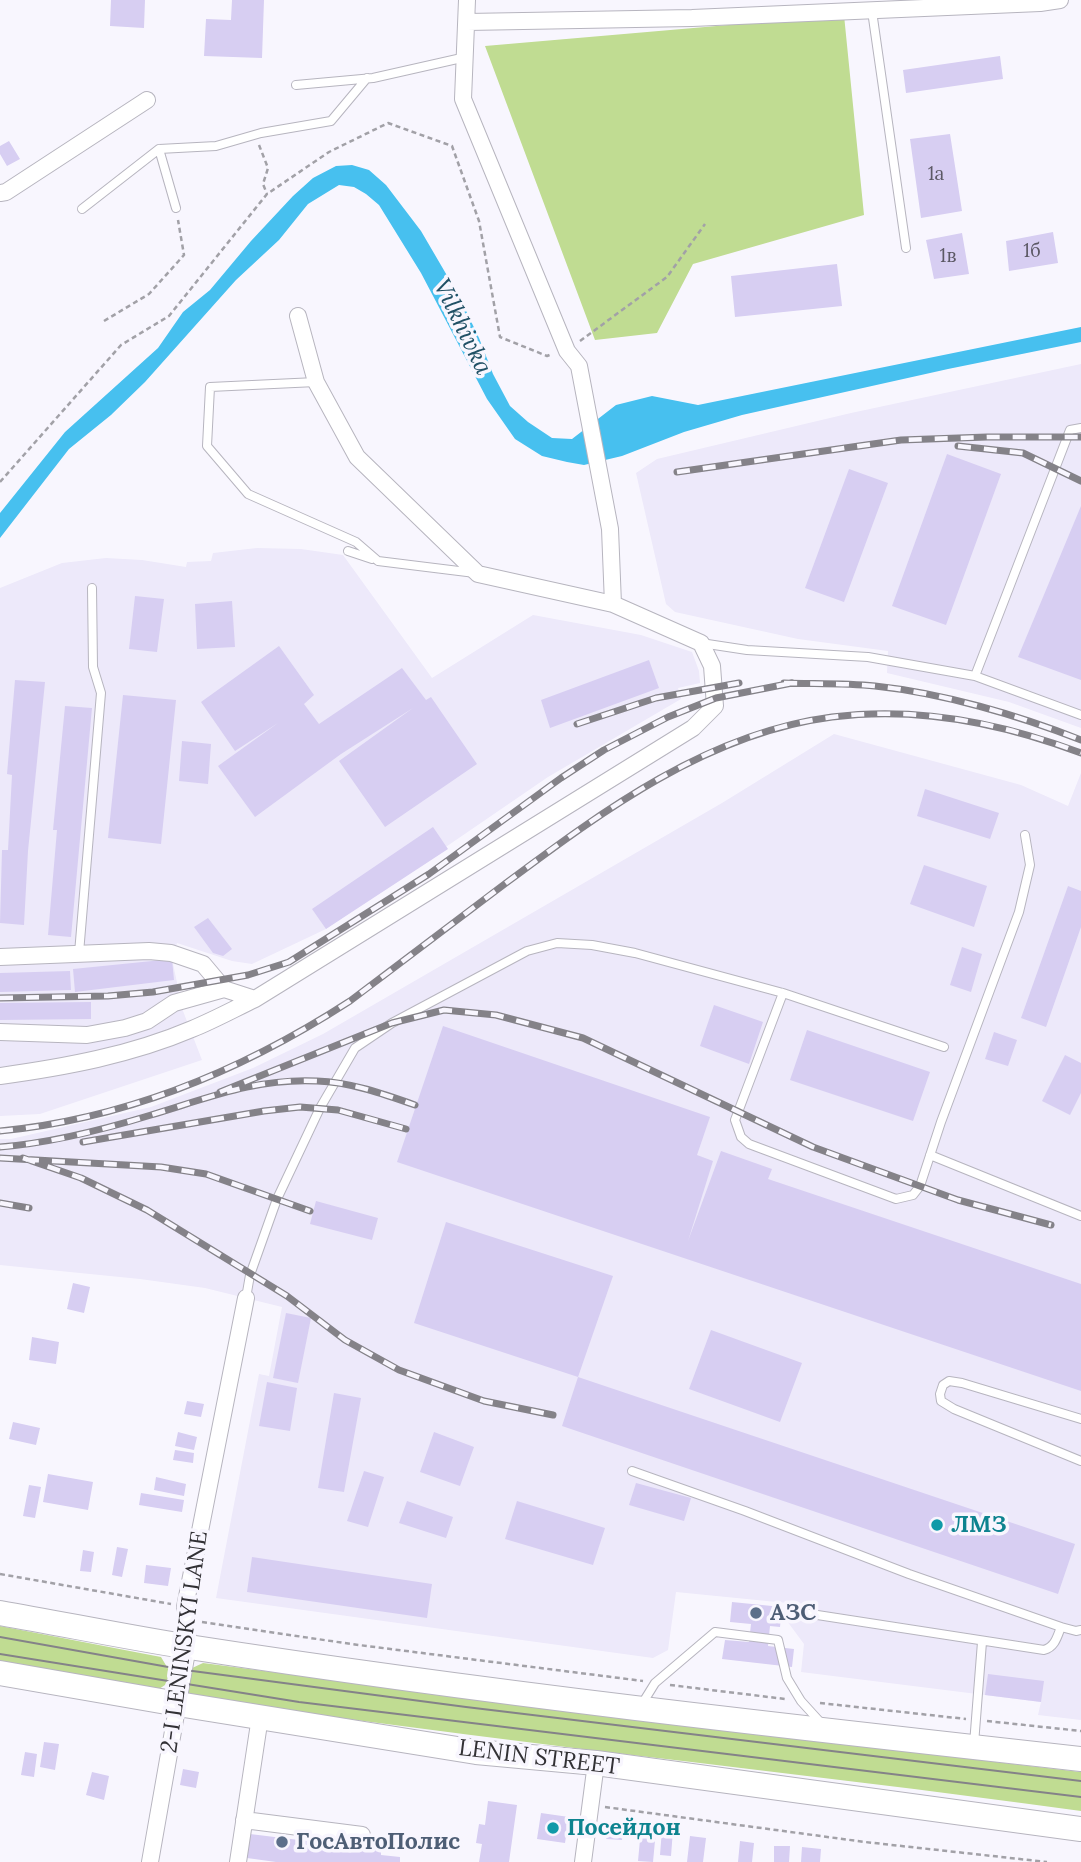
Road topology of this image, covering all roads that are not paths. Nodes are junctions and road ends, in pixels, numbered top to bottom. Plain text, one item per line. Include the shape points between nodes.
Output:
1 (467, 0) edge
2 (1060, 0) edge
3 (872, 11) junction
4 (467, 22) junction
5 (466, 57) junction
6 (366, 78) junction
7 (296, 85) dead end
8 (147, 100) dead end
9 (159, 149) junction
10 (0, 192) edge
11 (176, 208) road end
12 (82, 209) dead end
13 (906, 248) dead end
14 (298, 316) dead end
15 (316, 382) junction
16 (1081, 428) edge
17 (348, 551) dead end
18 (378, 561) junction
19 (478, 574) junction
20 (92, 588) dead end
21 (613, 604) junction
22 (701, 643) junction
23 (975, 676) junction
24 (1081, 715) edge
25 (1025, 835) dead end
26 (79, 953) junction
27 (0, 957) edge
28 (224, 989) junction
29 (783, 993) junction
30 (255, 999) junction
31 (0, 1032) edge
32 (944, 1047) dead end
33 (0, 1076) edge
34 (930, 1155) junction
35 (1081, 1216) edge
36 (246, 1298) joint
37 (1081, 1419) edge
38 (1081, 1461) edge
39 (632, 1471) dead end
40 (798, 1612) dead end
41 (0, 1613) edge
42 (1061, 1627) junction
43 (1081, 1630) edge
44 (982, 1642) junction
45 (188, 1646) junction
46 (0, 1672) edge
47 (178, 1704) junction
48 (639, 1708) junction
49 (260, 1717) junction
50 (828, 1731) junction
51 (974, 1747) junction
52 (1081, 1759) edge
53 (596, 1763) junction
54 (244, 1820) junction
55 (1081, 1829) edge
56 (362, 1835) dead end
57 (150, 1862) edge
58 (237, 1862) edge
59 (583, 1862) edge

1 - 4 street
2 - 3 street
3 - 4 street
3 - 13 lane
4 - 5 street
5 - 6 lane
5 - 21 street via 463,99 567,351 579,366 610,529
6 - 7 lane
6 - 9 lane via 331,121 216,146
8 - 10 street
9 - 11 lane
9 - 12 lane
14 - 15 street
15 - 18 lane via 210,387 207,446 248,494 356,542
15 - 19 street via 356,457
16 - 23 lane via 1070,429
17 - 18 lane
18 - 19 lane
19 - 21 street
20 - 26 lane via 93,667 101,693
21 - 22 street
22 - 23 lane via 868,657
22 - 30 street via 712,666 715,706 693,728
23 - 24 lane
25 - 34 lane via 1030,865 1020,912
26 - 27 street
26 - 28 street via 171,953 203,964
28 - 30 street
28 - 31 street via 174,1003 147,1021 125,1028 87,1035
29 - 32 lane
29 - 34 lane via 735,1120 741,1137 749,1144 896,1199 912,1195 920,1186
29 - 36 lane via 635,953 557,943 527,951 392,1023 355,1048 320,1108 277,1199
30 - 33 street via 192,1030 115,1055
34 - 35 lane
36 - 45 street, 2-I LENINSKYI LANE via 185,1613
37 - 38 lane via 949,1381 940,1394 941,1401 954,1409
39 - 42 lane
40 - 44 lane
41 - 45 main road
42 - 43 lane
42 - 44 lane via 1050,1649
44 - 51 lane
45 - 47 street, 2-I LENINSKYI LANE
45 - 48 main road
46 - 47 main road, LENIN STREET
47 - 49 main road, LENIN STREET
47 - 57 street, 2-I LENINSKYI LANE
48 - 50 main road
48 - 50 lane via 655,1683 715,1632 778,1640 787,1678
49 - 53 main road, LENIN STREET via 476,1752
49 - 54 street
50 - 51 main road
51 - 52 main road
53 - 55 main road, LENIN STREET
53 - 59 street
54 - 56 street
54 - 58 street

